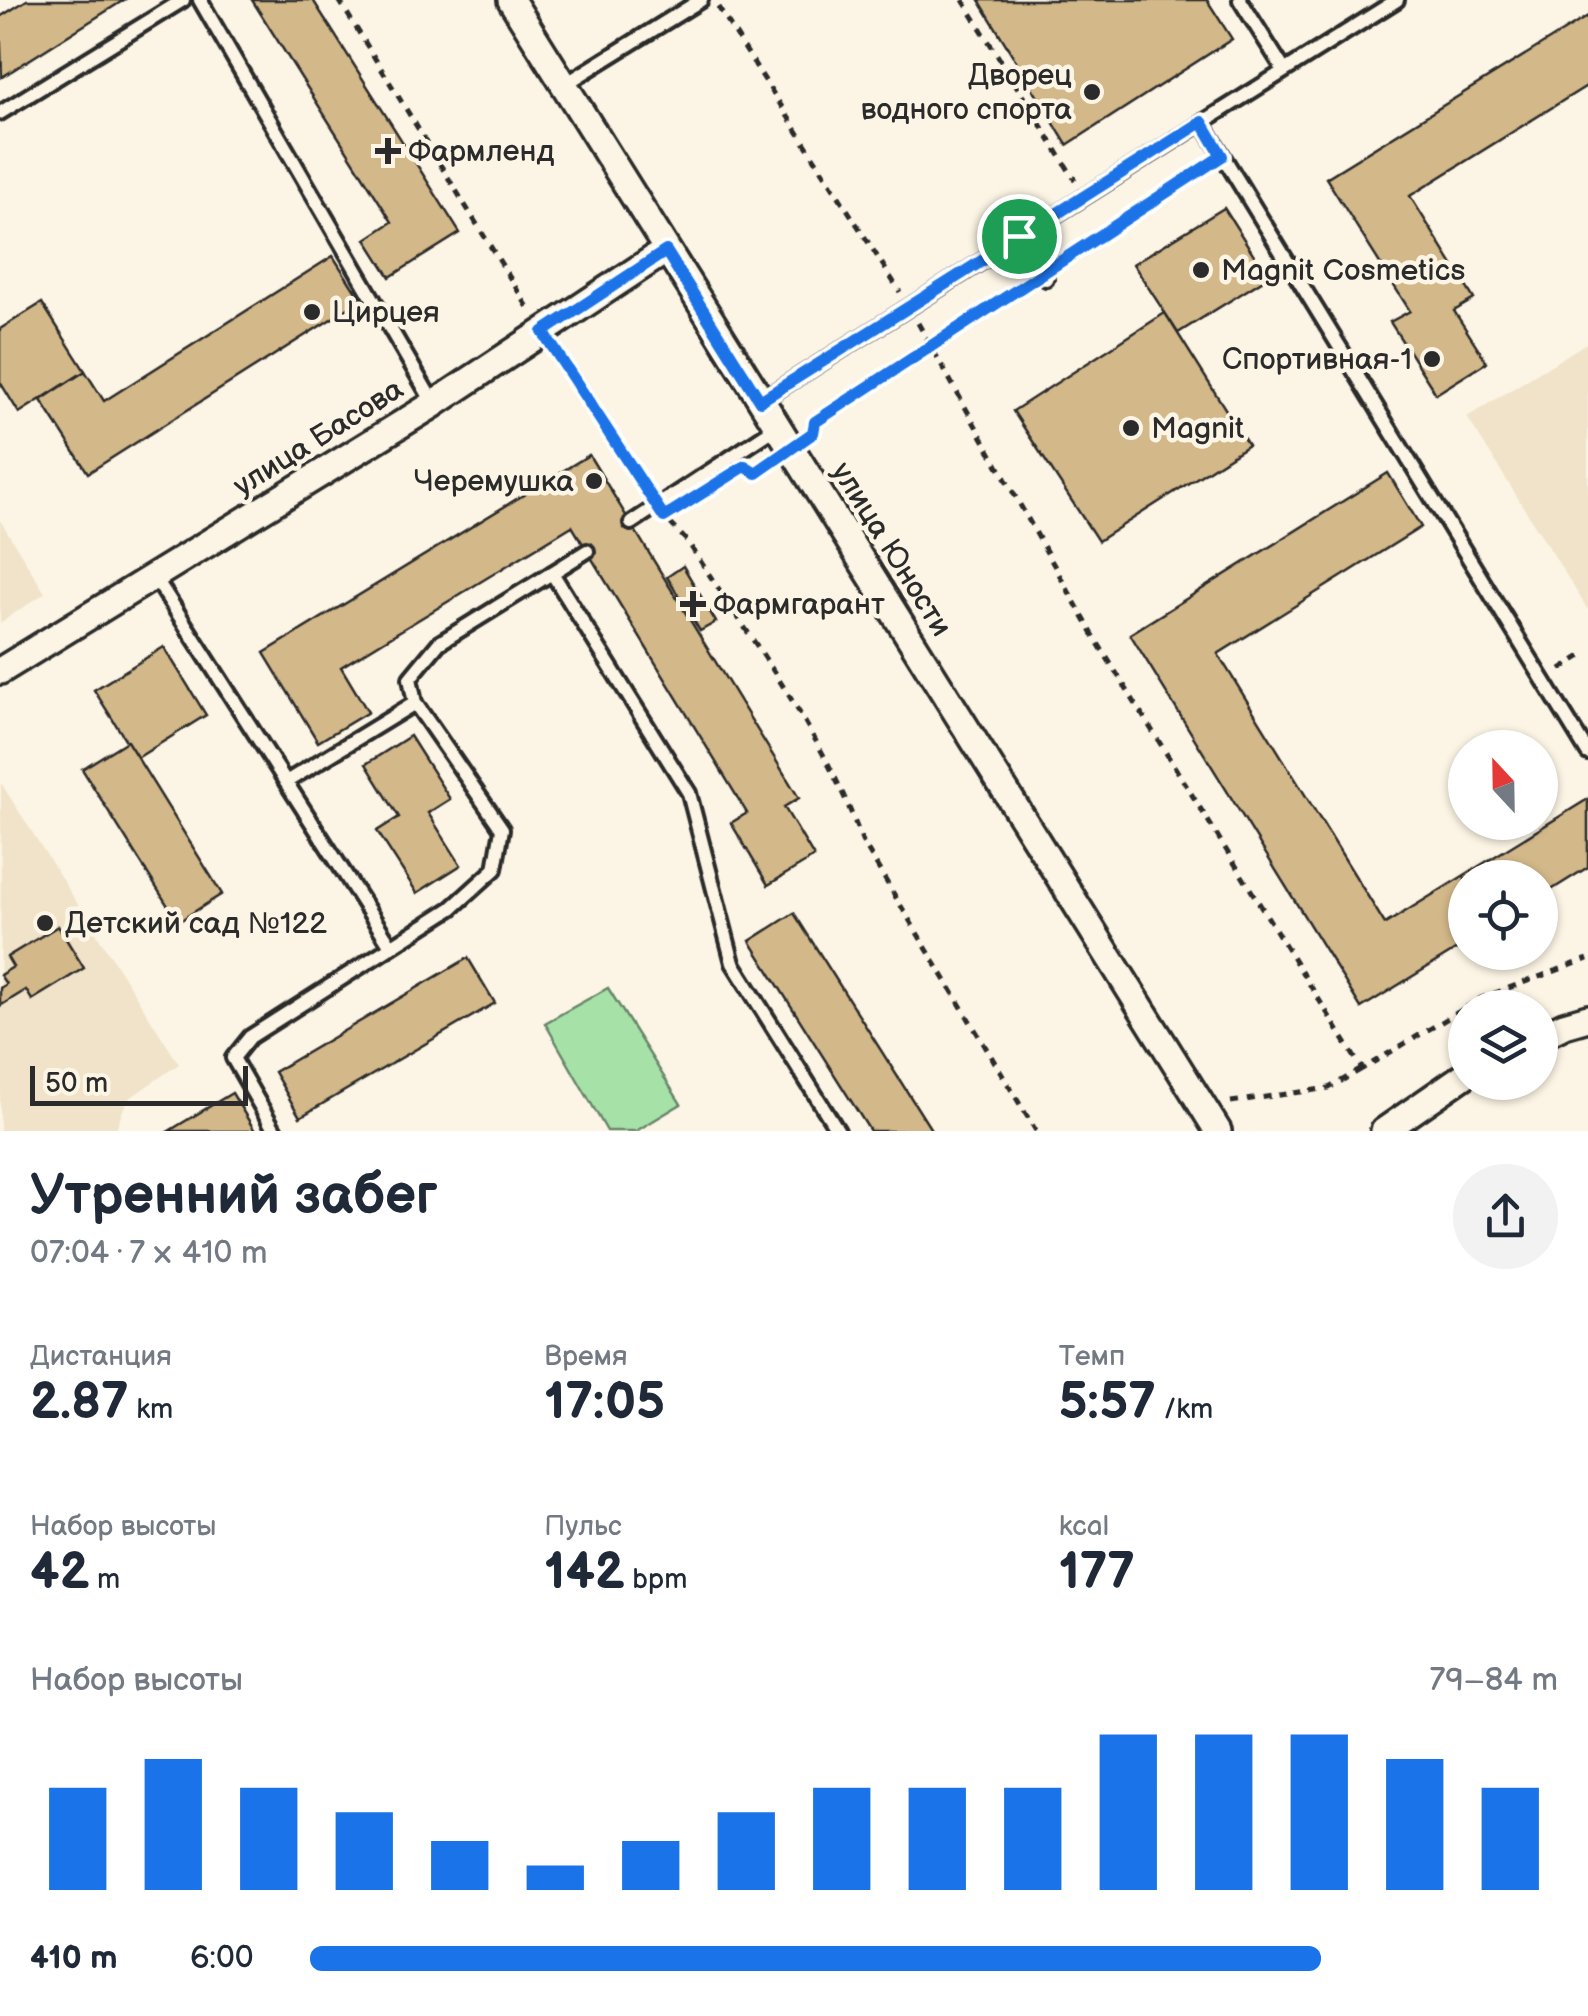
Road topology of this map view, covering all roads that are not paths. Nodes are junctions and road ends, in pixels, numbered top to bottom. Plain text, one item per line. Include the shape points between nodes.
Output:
1 (183, 0) edge
2 (200, 0) edge
3 (511, 0) edge
4 (701, 0) edge
5 (1240, 0) edge
6 (1397, 0) edge
7 (1284, 70) junction
8 (564, 85) junction
9 (0, 112) edge
10 (1202, 122) junction
11 (1019, 236) junction
12 (666, 251) junction
13 (1044, 275) road end
14 (760, 401) junction
15 (434, 404) junction
16 (777, 427) junction
17 (632, 523) dead end
18 (587, 551) dead end
19 (552, 573) junction
20 (154, 576) junction
21 (0, 671) edge
22 (415, 703) junction
23 (1588, 754) edge
24 (286, 782) junction
25 (391, 946) junction
26 (1588, 1018) edge
27 (1558, 1028) edge
28 (1448, 1087) edge
29 (1214, 1124) edge
30 (275, 1131) edge
31 (838, 1131) edge
32 (1384, 1131) edge

1 - 9 lane
2 - 15 lane
3 - 8 street, улица Юности
4 - 8 lane
5 - 7 lane
6 - 7 lane
7 - 10 lane
8 - 12 street, улица Юности
10 - 11 lane
10 - 23 lane
11 - 13 lane
11 - 14 lane
12 - 14 street, улица Юности
12 - 15 street, улица Басова
14 - 16 street, улица Юности
15 - 20 street, улица Басова
16 - 17 lane
16 - 29 street, улица Юности
18 - 19 lane
19 - 22 lane via 439,643 410,678
19 - 31 lane via 689,794 733,962
20 - 21 street, улица Басова
20 - 24 lane
22 - 24 lane
22 - 25 lane via 502,828 495,869 452,908
24 - 25 lane
25 - 30 lane via 250,1036 233,1058
26 - 27 street
28 - 32 street

